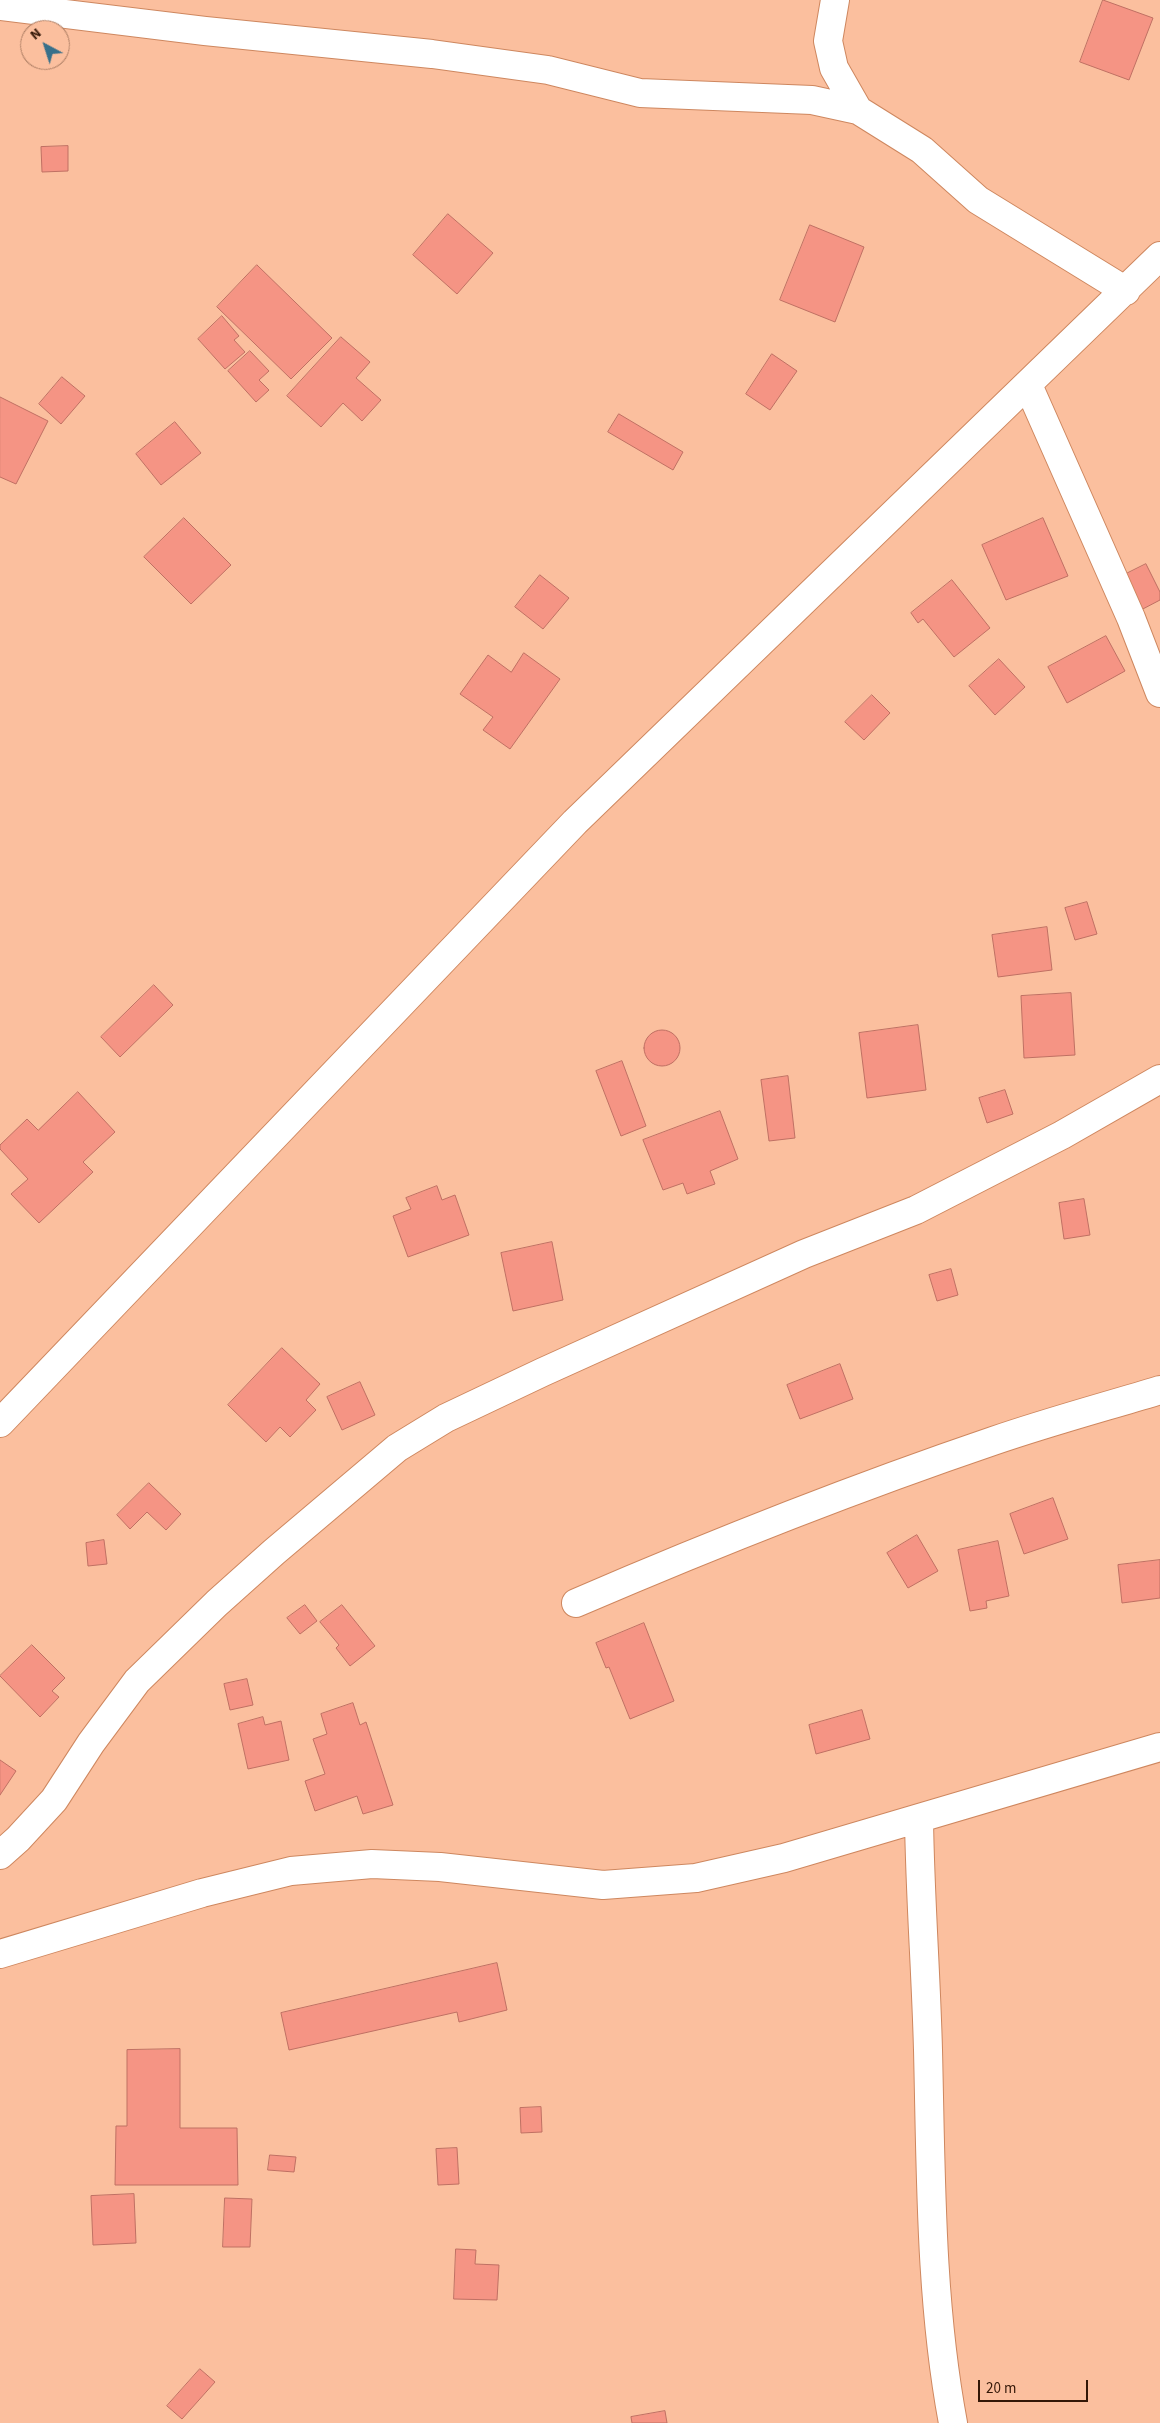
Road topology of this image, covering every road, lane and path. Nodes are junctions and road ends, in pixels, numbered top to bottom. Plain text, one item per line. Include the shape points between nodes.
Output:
1 (835, 0) edge
2 (0, 6) edge
3 (858, 110) junction
4 (1160, 256) edge
5 (1126, 291) junction
6 (1028, 385) junction
7 (1160, 694) edge
8 (1160, 1079) edge
9 (1160, 1390) edge
10 (0, 1423) edge
11 (576, 1603) dead end
12 (1160, 1747) edge
13 (919, 1819) junction
14 (0, 1855) edge
15 (0, 1954) edge
16 (953, 2423) edge

1 - 3 street via 828,41 834,68
2 - 3 street via 432,54 548,70 640,94 812,100
3 - 5 street via 922,150 978,200
4 - 5 street
5 - 6 street
6 - 7 street via 1131,618
6 - 10 street via 575,822
8 - 14 street via 1062,1135 916,1210 804,1254 544,1372 446,1418 398,1448 274,1552 136,1681 54,1800
9 - 11 street via 995,1440 856,1489 716,1543
12 - 13 street
13 - 15 street via 784,1858 696,1878 603,1885 372,1864 291,1871 202,1893
13 - 16 street via 937,2286

